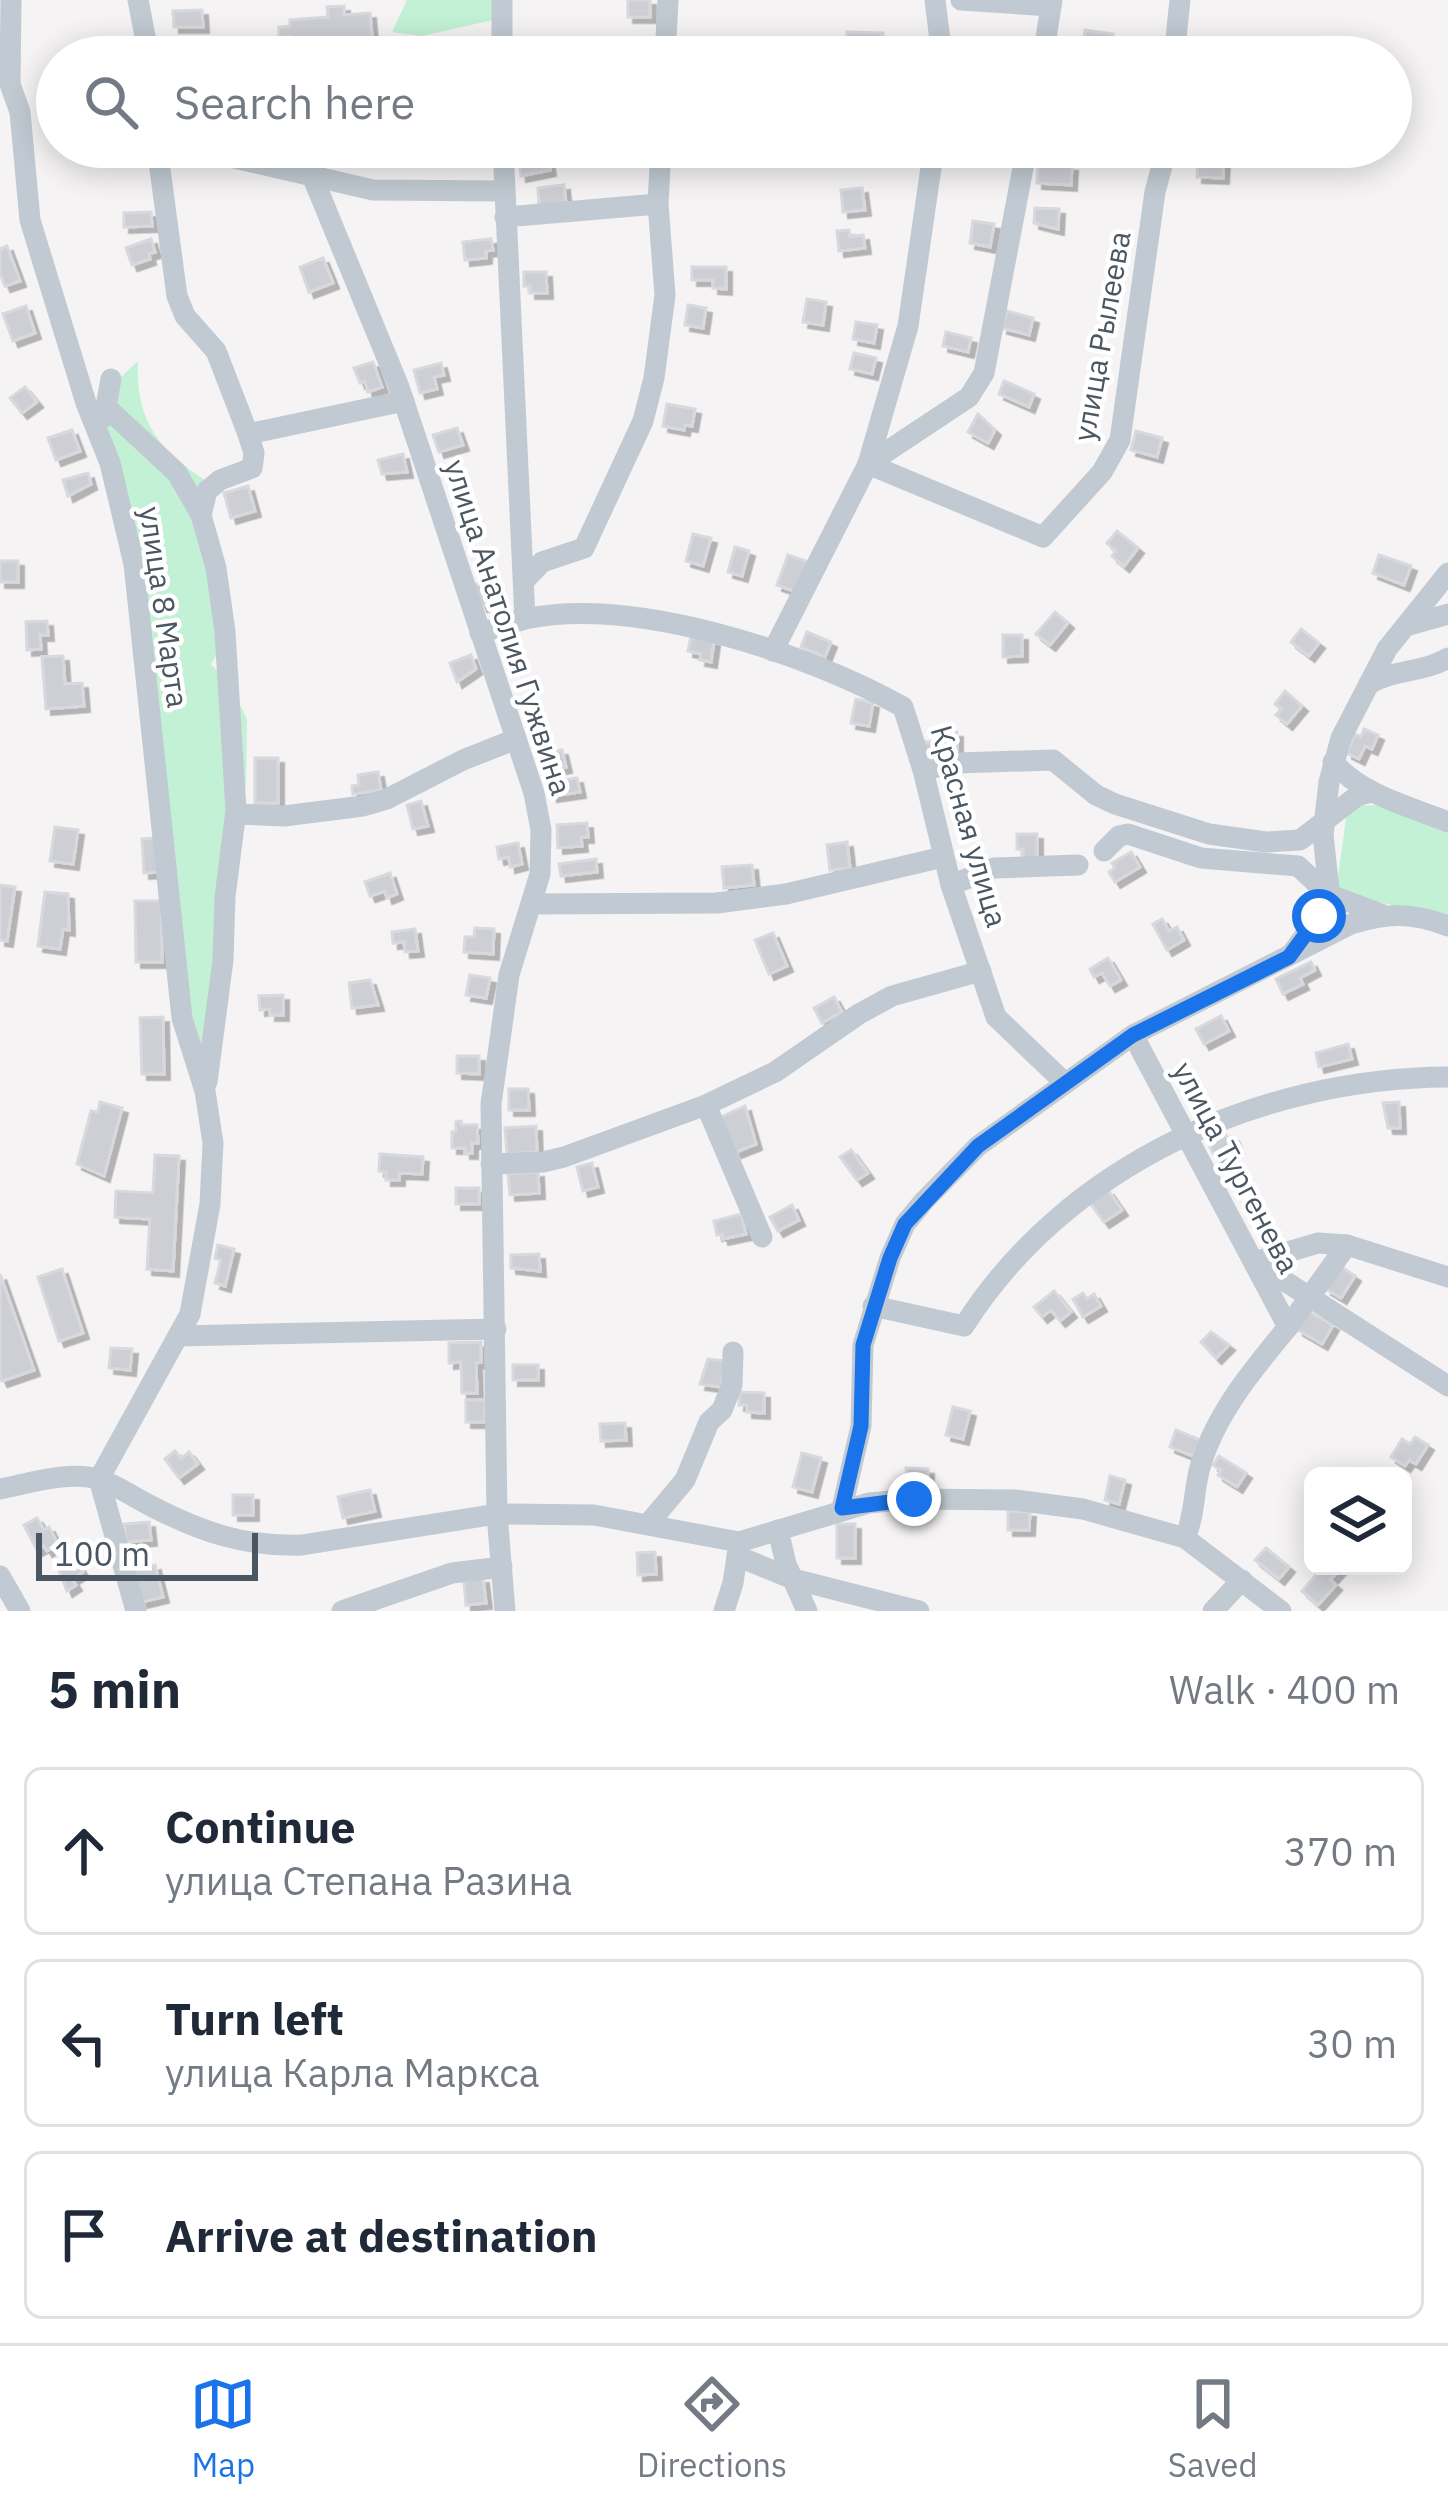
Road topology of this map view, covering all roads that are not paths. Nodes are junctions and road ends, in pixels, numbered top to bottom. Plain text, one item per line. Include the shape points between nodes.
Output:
1 (11, 0) edge
2 (138, 0) edge
3 (502, 0) edge
4 (668, 0) edge
5 (935, 0) edge
6 (961, 0) edge
7 (1180, 0) edge
8 (1052, 3) edge
9 (145, 36) edge
10 (502, 36) edge
11 (666, 36) edge
12 (939, 36) edge
13 (1046, 36) edge
14 (1176, 36) edge
15 (160, 168) edge
16 (273, 168) edge
17 (503, 168) edge
18 (660, 168) edge
19 (931, 168) edge
20 (1023, 168) edge
21 (1161, 168) edge
22 (314, 178) junction
23 (503, 191) junction
24 (658, 204) junction
25 (505, 217) junction
26 (111, 379) dead end
27 (404, 400) junction
28 (106, 407) junction
29 (248, 434) junction
30 (101, 441) junction
31 (868, 464) junction
32 (201, 515) junction
33 (1447, 577) edge
34 (524, 580) junction
35 (1448, 614) edge
36 (525, 620) junction
37 (1406, 626) junction
38 (481, 634) junction
39 (773, 651) junction
40 (1448, 658) edge
41 (1369, 685) junction
42 (516, 739) junction
43 (1333, 762) junction
44 (923, 770) junction
45 (1371, 791) junction
46 (236, 814) junction
47 (1448, 821) edge
48 (1324, 824) junction
49 (1104, 850) dead end
50 (944, 857) junction
51 (1078, 865) dead end
52 (951, 885) junction
53 (1328, 895) junction
54 (531, 904) junction
55 (1381, 914) junction
56 (1448, 926) edge
57 (1289, 957) junction
58 (981, 970) junction
59 (1133, 1035) junction
60 (1448, 1077) edge
61 (1064, 1082) junction
62 (205, 1091) junction
63 (706, 1106) junction
64 (1185, 1136) junction
65 (491, 1164) junction
66 (762, 1237) dead end
67 (1346, 1245) junction
68 (1254, 1262) junction
69 (1448, 1277) edge
70 (1308, 1296) junction
71 (874, 1306) junction
72 (1288, 1327) junction
73 (496, 1329) junction
74 (181, 1336) junction
75 (733, 1352) dead end
76 (1448, 1386) edge
77 (99, 1479) junction
78 (0, 1489) edge
79 (842, 1508) junction
80 (497, 1514) junction
81 (649, 1523) junction
82 (778, 1530) junction
83 (1185, 1538) junction
84 (738, 1549) junction
85 (502, 1568) junction
86 (0, 1576) edge
87 (793, 1579) junction
88 (1242, 1580) junction
89 (20, 1611) edge
90 (136, 1611) edge
91 (342, 1611) edge
92 (505, 1611) edge
93 (724, 1611) edge
94 (807, 1611) edge
95 (920, 1611) edge
96 (1214, 1611) edge
97 (1281, 1611) edge

1 - 30 street, улица 8 Марта via 10,84 30,220
2 - 9 street
3 - 10 street
4 - 11 street
5 - 12 street
6 - 8 street
7 - 14 street
8 - 13 street
15 - 29 street via 177,296 216,351
16 - 22 street
17 - 23 street
18 - 24 street
19 - 31 street via 908,326
20 - 31 street via 984,374 970,398
21 - 31 street, улица Рылеева via 1120,440 1043,537
22 - 23 street via 398,191
22 - 27 street, улица Анатолия Гужвина
23 - 25 street
24 - 25 street
24 - 34 street via 665,295 643,421 584,548 542,562
25 - 34 street
26 - 28 street
27 - 29 street
27 - 38 street, улица Анатолия Гужвина
28 - 30 street
28 - 32 street via 177,473
29 - 32 street, улица 8 Марта via 252,468 207,491
30 - 62 street, улица 8 Марта via 134,564 182,1018
31 - 39 street
32 - 46 street, улица 8 Марта via 225,632
33 - 37 street
34 - 36 street
35 - 37 street
36 - 38 street, Красная улица
36 - 39 street, Красная улица via 629,617 691,625
37 - 41 street
38 - 42 street, улица Анатолия Гужвина
39 - 44 street, Красная улица via 903,707
40 - 41 street
41 - 43 street
42 - 46 street via 363,806
42 - 54 street, улица Анатолия Гужвина via 541,830
43 - 45 street
43 - 48 street
44 - 48 street via 1053,760 1115,804 1235,839 1288,843
44 - 50 street, Красная улица
45 - 47 street
45 - 48 street
46 - 62 street, улица 8 Марта
48 - 53 street
49 - 53 street via 1128,834 1201,858 1298,866
50 - 52 street, Красная улица
50 - 54 street via 717,903
51 - 52 street via 994,868
52 - 58 street, Красная улица
53 - 55 street
53 - 57 street
54 - 65 street, улица Анатолия Гужвина via 509,974
55 - 56 street via 1416,914
55 - 57 street
57 - 59 street
58 - 61 street, Красная улица via 996,1018
58 - 63 street via 892,997
59 - 61 street
59 - 64 street, улица Тургенева
60 - 64 street via 1319,1092
61 - 71 street via 978,1146 924,1201 905,1224
62 - 74 street, улица 8 Марта via 210,1204
63 - 65 street via 564,1157
63 - 66 street
64 - 68 street, улица Тургенева
64 - 71 street via 1131,1163 1055,1220 987,1289 964,1326
65 - 73 street, улица Анатолия Гужвина
67 - 68 street via 1318,1244
67 - 69 street
67 - 70 street, улица Тургенева
68 - 70 street
68 - 72 street, улица Тургенева
70 - 72 street, улица Тургенева
70 - 76 street
71 - 79 street
72 - 83 street, улица Тургенева via 1212,1438
73 - 74 street
73 - 80 street, улица Анатолия Гужвина
74 - 77 street, улица 8 Марта
75 - 81 street via 722,1410 685,1480
77 - 78 street via 68,1476
77 - 80 street via 188,1526 252,1545 302,1546
77 - 90 street
79 - 82 street
79 - 83 street via 1015,1500 1083,1509
80 - 81 street
80 - 85 street, улица Анатолия Гужвина
81 - 84 street
82 - 84 street
82 - 87 street
83 - 88 street
84 - 87 street
84 - 93 street
85 - 91 street via 452,1573
85 - 92 street, улица Анатолия Гужвина
86 - 89 street
87 - 94 street
87 - 95 street
88 - 96 street
88 - 97 street

